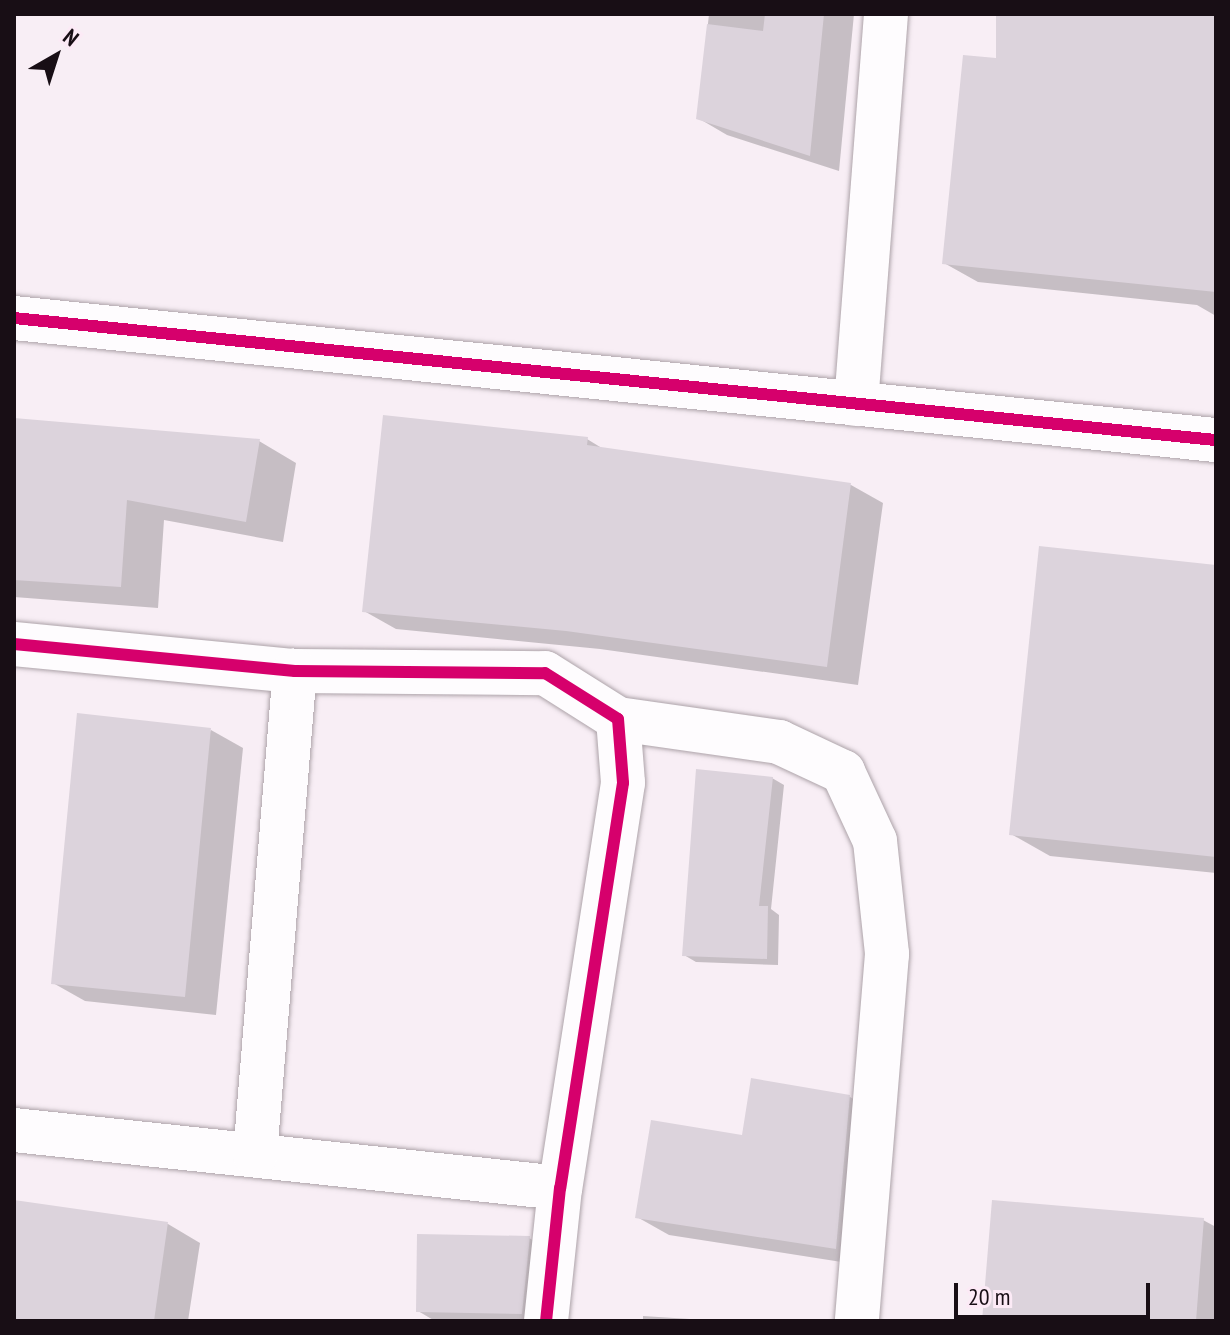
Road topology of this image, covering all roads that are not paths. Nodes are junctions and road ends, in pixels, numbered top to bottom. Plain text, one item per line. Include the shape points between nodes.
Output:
1 (886, 14) edge
2 (14, 318) edge
3 (856, 404) junction
4 (1216, 440) edge
5 (14, 644) edge
6 (295, 671) junction
7 (618, 719) junction
8 (14, 1130) edge
9 (255, 1155) junction
10 (560, 1188) junction
11 (546, 1321) edge
12 (857, 1321) edge

1 - 3 street
2 - 3 street
3 - 4 street
5 - 6 street
6 - 7 street via 545,673
6 - 9 street
7 - 10 street via 623,783
7 - 12 street via 779,742 843,772 875,841 887,954
8 - 9 street
9 - 10 street
10 - 11 street

